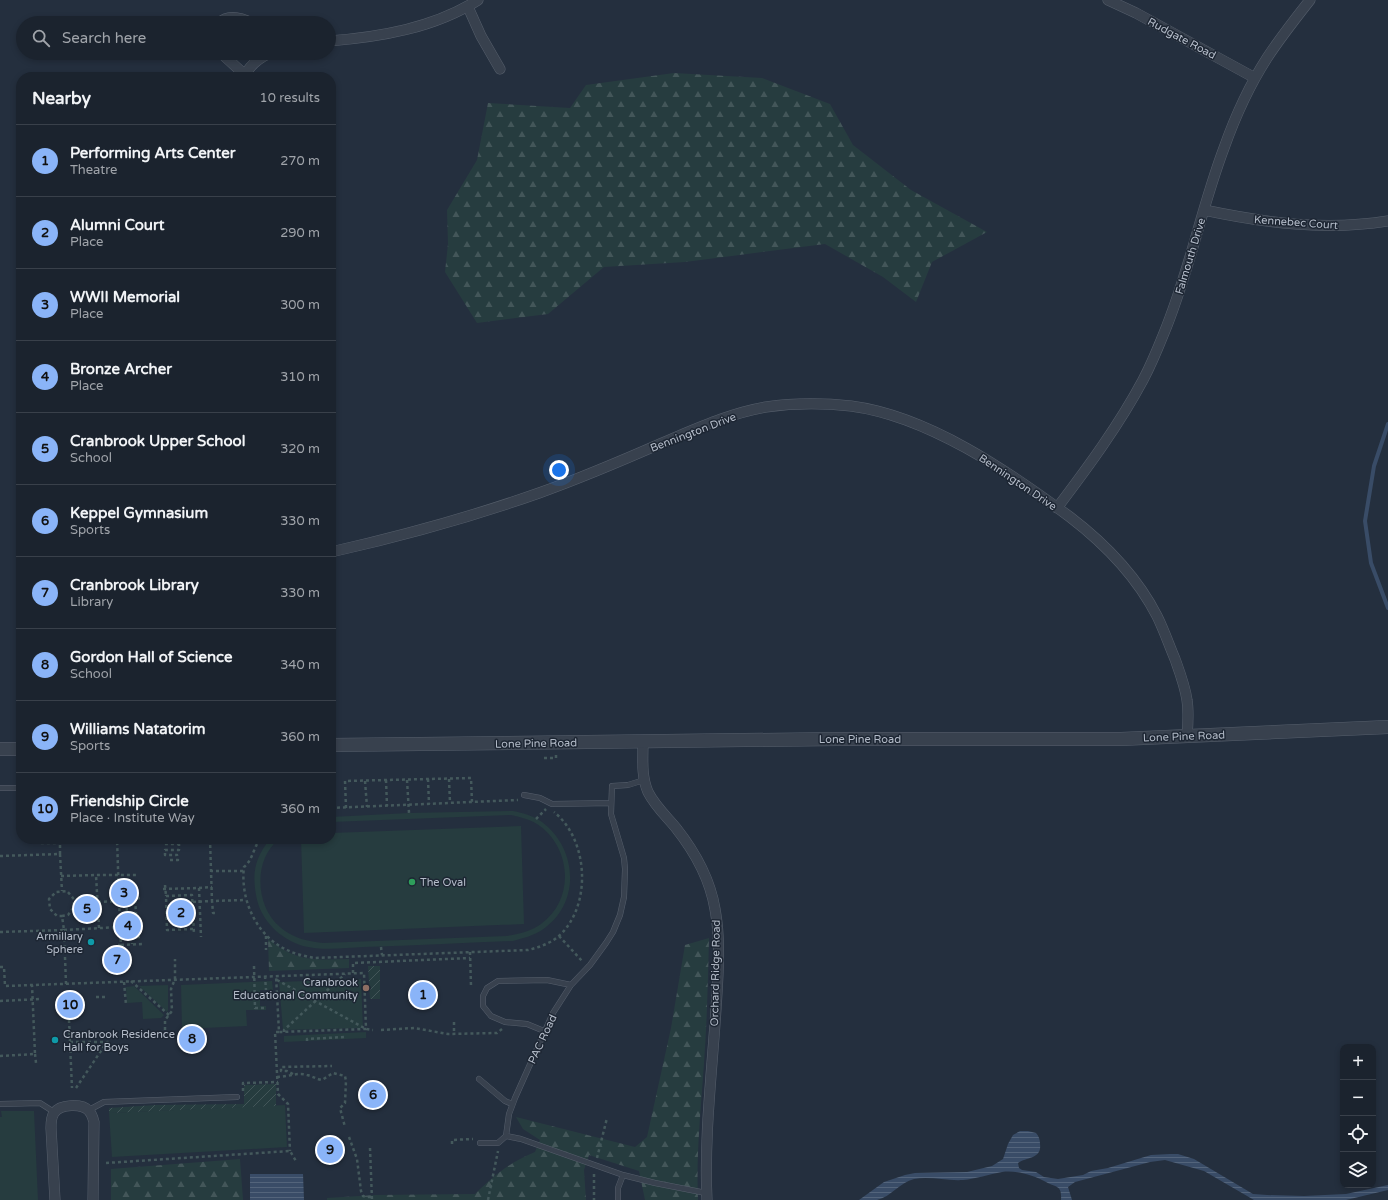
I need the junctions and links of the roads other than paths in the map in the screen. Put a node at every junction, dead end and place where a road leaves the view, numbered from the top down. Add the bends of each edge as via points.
1 (478, 0) edge
2 (1108, 0) edge
3 (1310, 0) edge
4 (468, 7) junction
5 (336, 40) edge
6 (227, 60) edge
7 (258, 60) edge
8 (500, 68) dead end
9 (240, 72) edge
10 (247, 72) edge
11 (1255, 78) junction
12 (1204, 210) junction
13 (1388, 221) edge
14 (1057, 508) junction
15 (336, 551) edge
16 (1388, 727) edge
17 (1187, 737) junction
18 (643, 741) junction
19 (336, 745) edge
20 (0, 749) edge
21 (16, 749) edge
22 (644, 780) junction
23 (0, 788) edge
24 (16, 788) edge
25 (525, 798) road end
26 (611, 803) junction
27 (571, 984) junction
28 (544, 1031) junction
29 (478, 1080) dead end
30 (237, 1097) dead end
31 (0, 1104) edge
32 (512, 1104) junction
33 (89, 1110) junction
34 (54, 1112) junction
35 (506, 1136) junction
36 (480, 1143) road end
37 (623, 1175) junction
38 (706, 1196) edge
39 (54, 1200) edge
40 (93, 1200) edge
41 (618, 1200) edge

1 - 4 street
2 - 11 street, Rudgate Road
3 - 11 street, Falmouth Drive
4 - 5 street via 391,34
4 - 8 street
6 - 9 street
7 - 10 street
11 - 12 street, Falmouth Drive via 1224,148
12 - 13 street, Kennebec Court via 1308,226 1341,226
12 - 14 street, Falmouth Drive via 1169,319 1144,379 1103,444
14 - 15 street, Bennington Drive via 976,454 918,425 853,406 787,405 766,407 717,421 576,479 496,507 427,528
14 - 17 street, Bennington Drive via 1079,524 1112,556 1135,583 1156,614 1184,686 1188,713
16 - 17 street, Lone Pine Road
17 - 18 street, Lone Pine Road
18 - 19 street, Lone Pine Road
18 - 22 street, Orchard Ridge Road
20 - 21 street
22 - 26 lane, PAC Road via 612,786
22 - 38 street, Orchard Ridge Road via 654,801 694,854 710,885 716,911 716,995
23 - 24 lane
25 - 26 lane via 540,798 552,804
26 - 27 lane, PAC Road via 611,814 626,869 624,897 613,932 590,965
27 - 28 lane, PAC Road
27 - 28 lane via 546,980 498,981 487,988 483,996 483,1006 491,1016 505,1022 527,1024
28 - 32 lane, PAC Road
29 - 32 lane via 504,1101
30 - 33 lane via 104,1102
31 - 34 lane via 40,1103
32 - 35 lane, PAC Road
33 - 34 street via 74,1106
33 - 40 street via 95,1126
34 - 39 street via 51,1128
35 - 36 lane via 498,1143
35 - 37 lane
37 - 38 lane
37 - 41 lane via 618,1188

